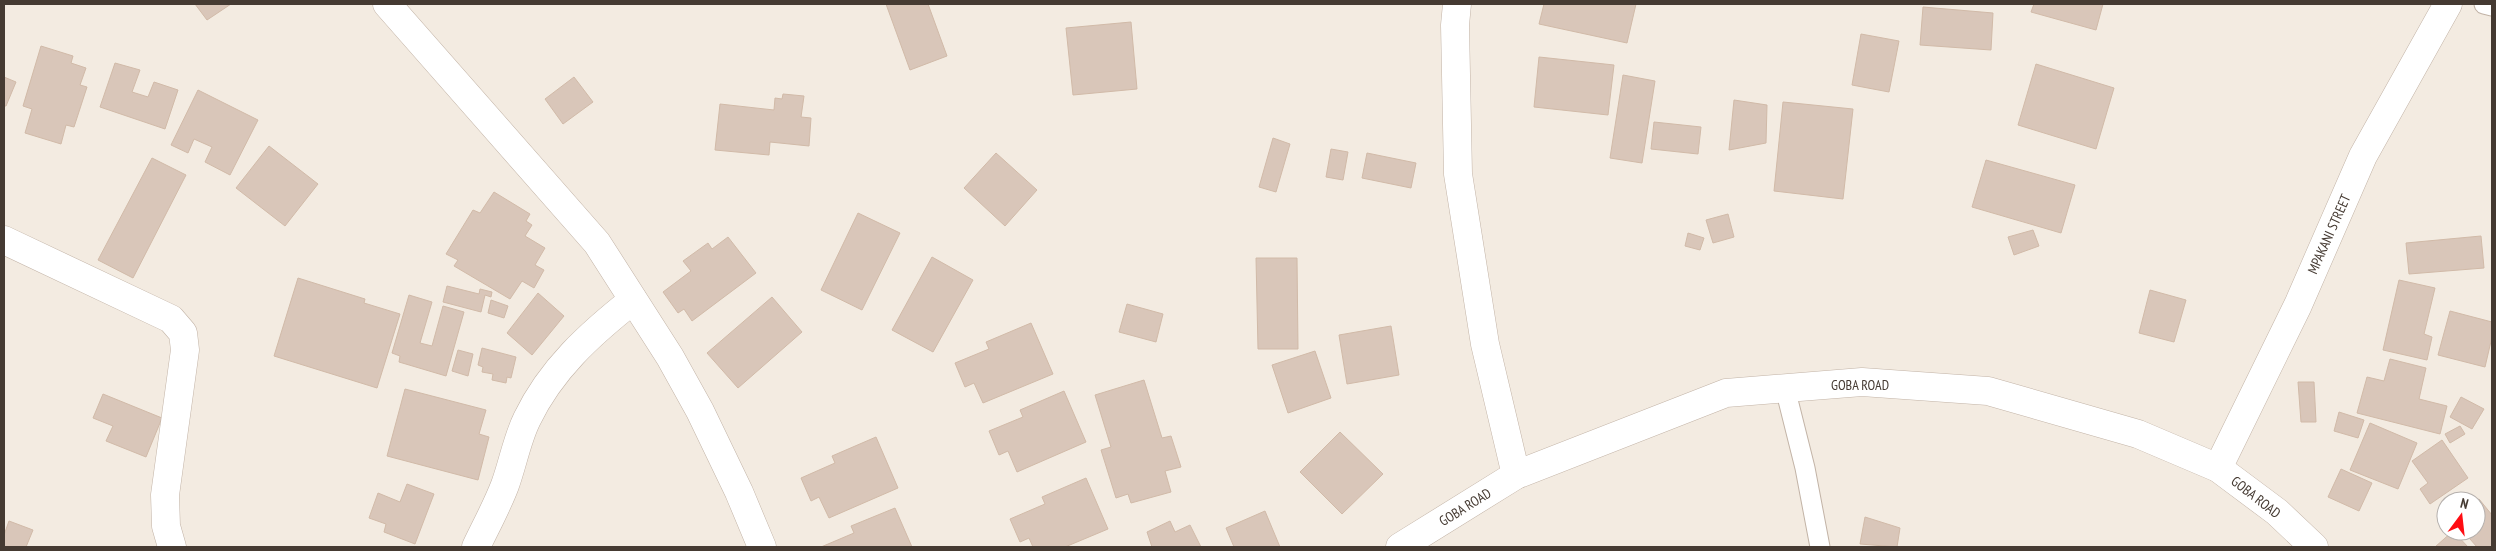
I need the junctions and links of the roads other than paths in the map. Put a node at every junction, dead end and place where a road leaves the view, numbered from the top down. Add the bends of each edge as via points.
1 (387, 4) edge
2 (1457, 4) edge
3 (2448, 4) edge
4 (2484, 4) edge
5 (2492, 6) edge
6 (4, 240) edge
7 (633, 300) junction
8 (1785, 388) junction
9 (2218, 468) junction
10 (1516, 475) junction
11 (172, 547) edge
12 (476, 547) edge
13 (762, 547) edge
14 (1400, 547) edge
15 (1820, 547) edge
16 (2314, 547) edge

1 - 7 street via 597,243
2 - 10 street via 1458,174 1485,344
3 - 9 street, MPAKANI STREET via 2363,156 2298,305
4 - 5 lane
6 - 11 street via 171,318 183,333 184,359 165,495 166,526
7 - 12 street via 586,338 546,386 526,420 505,485
7 - 13 street via 700,411
8 - 9 street, GOBA ROAD via 1862,382 1988,390 2138,434
8 - 10 street, GOBA ROAD via 1726,392
8 - 15 lane
9 - 16 street, GOBA ROAD via 2277,512
10 - 14 street, GOBA ROAD

